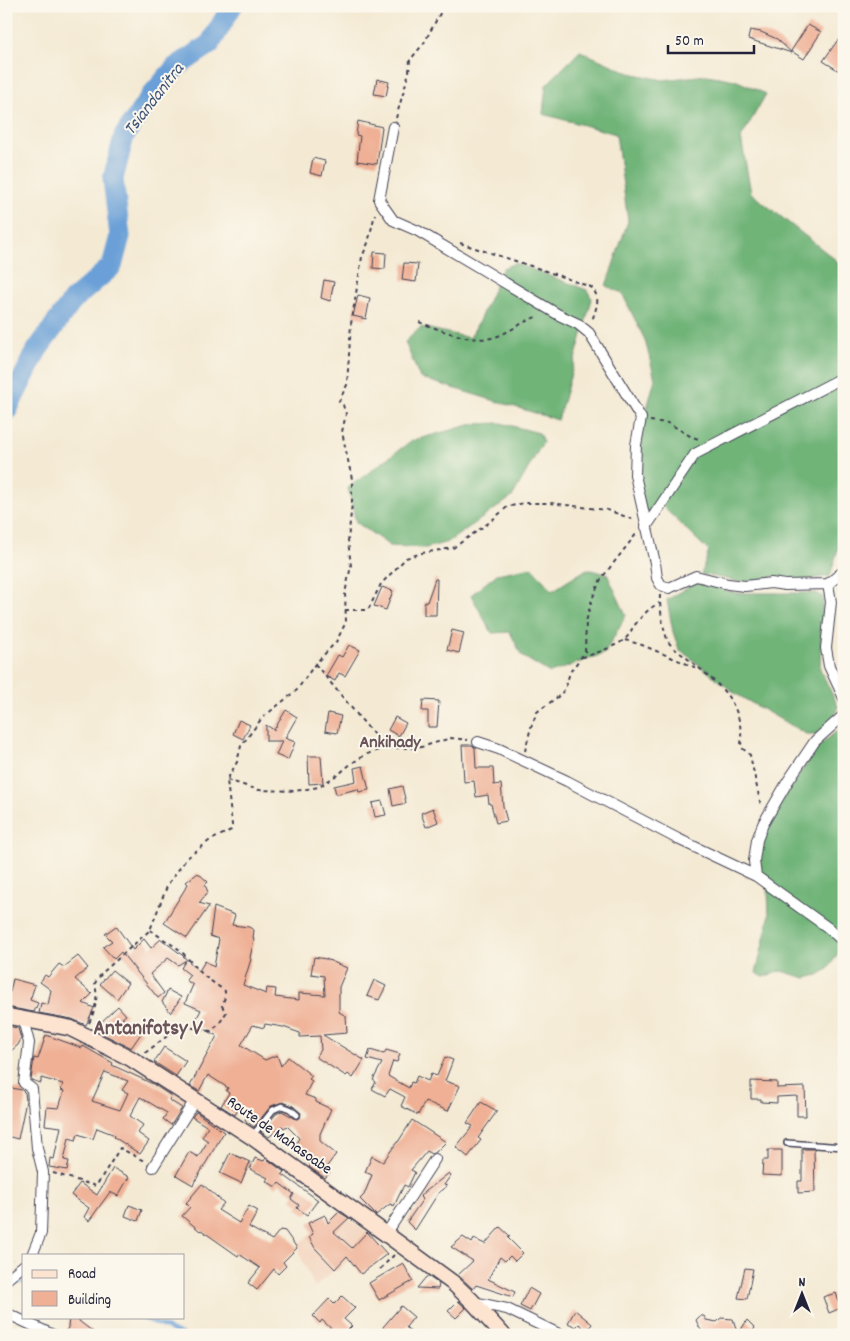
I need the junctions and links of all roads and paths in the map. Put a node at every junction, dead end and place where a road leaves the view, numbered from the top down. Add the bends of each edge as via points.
1 (444, 6) edge
2 (393, 127) joint
3 (378, 200) junction
4 (460, 242) dead end
5 (559, 315) junction
6 (419, 322) dead end
7 (588, 333) junction
8 (844, 376) edge
9 (642, 418) junction
10 (716, 442) junction
11 (646, 527) junction
12 (844, 572) edge
13 (828, 584) junction
14 (661, 586) junction
15 (659, 603) junction
16 (345, 610) junction
17 (625, 640) junction
18 (581, 657) junction
19 (315, 664) junction
20 (702, 671) junction
21 (844, 698) edge
22 (844, 715) edge
23 (478, 742) joint
24 (385, 748) junction
25 (523, 760) junction
26 (227, 780) junction
27 (763, 824) junction
28 (756, 876) junction
29 (150, 930) junction
30 (844, 942) edge
31 (6, 1016) edge
32 (23, 1019) junction
33 (84, 1034) junction
34 (139, 1064) junction
35 (195, 1100) junction
36 (297, 1115) dead end
37 (252, 1136) junction
38 (787, 1143) dead end
39 (844, 1146) edge
40 (435, 1159) dead end
41 (153, 1167) joint
42 (43, 1172) junction
43 (386, 1234) junction
44 (403, 1246) junction
45 (32, 1254) edge
46 (22, 1267) edge
47 (380, 1268) dead end
48 (6, 1280) edge
49 (472, 1301) junction
50 (6, 1313) edge
51 (53, 1335) edge
52 (503, 1335) edge
53 (561, 1335) edge

1 - 2 path via 424,43 410,60
2 - 3 street
3 - 5 street via 393,220 418,231
3 - 16 path via 362,257 348,341 346,385 339,401 346,414 342,432 352,479 348,540 351,566
4 - 7 path via 591,287 598,298
5 - 6 path via 541,315 525,320 495,338 454,334
5 - 7 street
7 - 9 street
8 - 10 street
9 - 10 path via 668,424 692,437
9 - 11 street via 636,445 635,475
10 - 11 street via 695,454
11 - 14 street
11 - 16 path via 607,510 550,503 507,507 453,548 406,558 381,584 368,610
11 - 18 path via 634,535 601,579 586,622 585,652
12 - 13 street
13 - 14 street via 745,586 696,576 669,588
13 - 21 street via 831,602 826,648 829,666
14 - 15 path
15 - 17 path via 652,606
15 - 20 path via 668,643
16 - 19 path via 346,622 336,642
17 - 18 path via 596,654
17 - 20 path
18 - 25 path via 570,672 565,689 537,712 530,727
19 - 24 path
19 - 26 path via 297,690 262,718 241,746
20 - 27 path via 722,687 736,708 742,732 741,746 750,755
22 - 27 street via 815,741
23 - 24 path via 451,738 418,748
23 - 25 street
24 - 26 path via 367,754 319,787 295,792 259,790
25 - 28 street
26 - 29 path via 231,830 209,841 187,858 168,884
27 - 28 street via 754,861
28 - 30 street via 827,926
29 - 33 path via 95,982 98,997
29 - 34 path via 180,950 204,976 224,991 222,1006 226,1012 211,1031 179,1027 150,1048
31 - 32 street, Route de Mahasoabe
32 - 33 street, Route de Mahasoabe
32 - 42 street via 29,1043 24,1083 32,1089
33 - 34 street, Route de Mahasoabe
34 - 35 street, Route de Mahasoabe
35 - 37 street, Route de Mahasoabe
35 - 41 street
36 - 37 lane via 282,1106 273,1110
37 - 43 street, Route de Mahasoabe
38 - 39 lane
40 - 43 street
41 - 42 path via 120,1148 96,1186
42 - 45 street via 41,1233
43 - 44 street, Route de Mahasoabe
44 - 47 path
44 - 49 street, Route de Mahasoabe
46 - 48 street
49 - 52 street, Route de Mahasoabe
49 - 53 street via 507,1309
50 - 51 street

